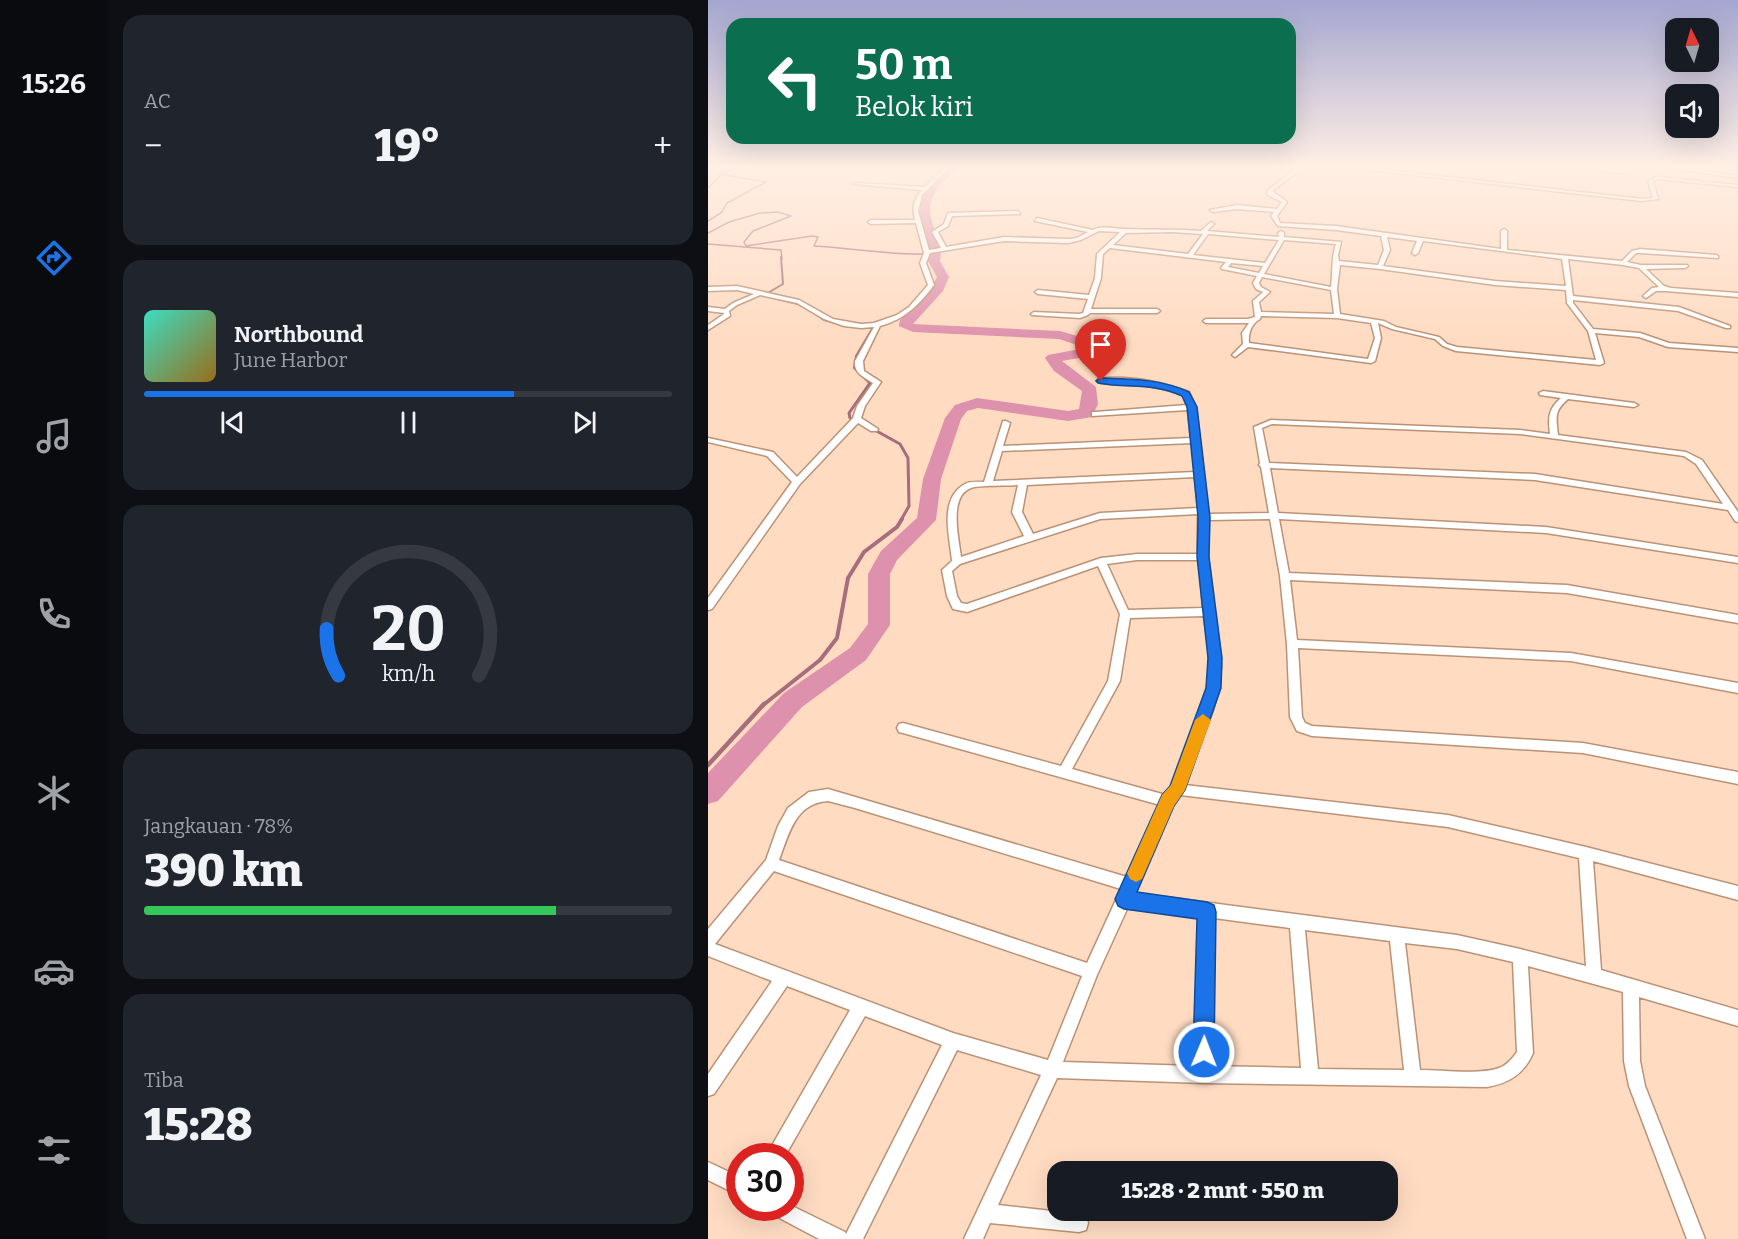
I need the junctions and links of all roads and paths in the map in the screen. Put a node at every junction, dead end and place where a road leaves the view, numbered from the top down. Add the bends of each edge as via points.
1 (1278, 224) edge
2 (919, 225) edge
3 (946, 225) edge
4 (1061, 225) edge
5 (1210, 225) edge
6 (1290, 225) edge
7 (1092, 231) junction
8 (1125, 231) junction
9 (1504, 231) dead end
10 (1204, 234) junction
11 (1384, 235) junction
12 (1282, 239) junction
13 (1420, 240) junction
14 (1108, 246) junction
15 (945, 250) junction
16 (1504, 251) junction
17 (927, 252) junction
18 (1415, 253) dead end
19 (1189, 257) junction
20 (1565, 257) junction
21 (1716, 257) dead end
22 (1230, 261) junction
23 (1337, 263) junction
24 (1623, 263) junction
25 (1267, 266) junction
26 (1684, 266) dead end
27 (1380, 267) junction
28 (1641, 267) junction
29 (1261, 277) junction
30 (1569, 288) junction
31 (708, 289) edge
32 (1334, 289) junction
33 (1665, 289) junction
34 (1038, 292) dead end
35 (758, 294) junction
36 (1738, 295) edge
37 (1646, 296) dead end
38 (1090, 297) junction
39 (1570, 298) junction
40 (708, 309) edge
41 (726, 311) junction
42 (1087, 311) junction
43 (1157, 311) dead end
44 (1034, 314) dead end
45 (1337, 316) junction
46 (1256, 317) junction
47 (1206, 321) dead end
48 (1374, 321) junction
49 (878, 327) junction
50 (1728, 327) dead end
51 (708, 328) edge
52 (1591, 331) junction
53 (1246, 345) junction
54 (1738, 350) edge
55 (1236, 355) dead end
56 (1101, 381) dead end
57 (1543, 393) dead end
58 (1567, 396) junction
59 (1634, 405) dead end
60 (1192, 407) junction
61 (1095, 414) dead end
62 (855, 421) junction
63 (1006, 423) dead end
64 (874, 429) dead end
65 (1554, 435) junction
66 (708, 440) edge
67 (1196, 440) junction
68 (999, 449) junction
69 (1263, 465) junction
70 (1198, 474) junction
71 (797, 482) junction
72 (1023, 482) junction
73 (988, 483) junction
74 (1730, 508) junction
75 (1204, 514) junction
76 (1272, 516) junction
77 (1738, 519) edge
78 (1030, 538) junction
79 (1203, 557) junction
80 (1738, 560) edge
81 (1101, 561) junction
82 (957, 562) junction
83 (1285, 576) junction
84 (708, 606) edge
85 (1210, 612) junction
86 (1125, 615) junction
87 (1738, 619) edge
88 (1292, 644) junction
89 (1738, 687) edge
90 (903, 728) dead end
91 (1064, 772) junction
92 (1738, 778) edge
93 (1173, 795) junction
94 (1586, 853) junction
95 (771, 864) junction
96 (1131, 885) junction
97 (1738, 893) edge
98 (1124, 899) junction
99 (1207, 912) junction
100 (1297, 921) junction
101 (1396, 933) junction
102 (708, 941) edge
103 (708, 948) edge
104 (1520, 956) junction
105 (1091, 972) junction
106 (1594, 976) junction
107 (784, 977) junction
108 (1631, 987) junction
109 (861, 1006) junction
110 (1738, 1018) edge
111 (953, 1041) junction
112 (1052, 1070) junction
113 (1203, 1075) junction
114 (1310, 1077) junction
115 (1413, 1077) junction
116 (708, 1088) edge
117 (782, 1143) edge
118 (708, 1171) edge
119 (726, 1180) edge
120 (986, 1213) junction
121 (803, 1221) edge
122 (1079, 1223) dead end
123 (838, 1239) edge
124 (853, 1239) edge
125 (973, 1239) edge
126 (1696, 1239) edge

1 - 12 street
2 - 17 street
3 - 15 street via 935,232
4 - 7 street
5 - 10 street
6 - 11 street
7 - 8 street
7 - 15 street via 1068,242 1004,240
8 - 10 street
8 - 14 street
9 - 16 street
10 - 12 street
10 - 19 street
11 - 13 street
11 - 27 street via 1387,250
12 - 23 street via 1338,242
12 - 25 street
13 - 16 street
13 - 18 street
14 - 19 street
14 - 38 street via 1098,258 1098,278
15 - 17 street
16 - 20 street
17 - 49 street via 923,263 931,285 892,322
19 - 22 street
20 - 24 street
20 - 30 street
21 - 24 street via 1640,251
22 - 25 street
22 - 29 street via 1225,268
23 - 27 street
23 - 32 street
24 - 28 street
25 - 29 street
26 - 28 street
27 - 30 street via 1495,283
28 - 33 street
29 - 32 street
29 - 46 street via 1256,286 1267,292 1256,301
30 - 39 street
31 - 35 street via 737,288
32 - 45 street
33 - 36 street
33 - 37 street via 1654,289
34 - 38 street
35 - 41 street
35 - 49 street via 809,305 830,320
38 - 42 street
39 - 50 street via 1679,309
39 - 52 street
40 - 41 street
41 - 51 street via 725,318
42 - 43 street
42 - 44 street via 1080,316
45 - 46 street
45 - 48 street
46 - 47 street
46 - 53 street via 1245,333
48 - 52 street via 1437,338 1449,347 1600,363
48 - 53 street via 1378,338 1371,361
49 - 62 street via 858,367 877,382
52 - 54 street via 1640,335 1668,345
53 - 55 street
56 - 60 street via 1146,382 1175,389 1186,394
57 - 58 street
58 - 59 street
58 - 65 street via 1552,413
60 - 61 street
60 - 67 street
62 - 64 street
62 - 71 street
63 - 68 street
65 - 69 street via 1271,422 1258,427
65 - 74 street via 1693,457
66 - 71 street via 770,454
67 - 68 street
67 - 70 street
68 - 73 street
69 - 74 street via 1535,477
69 - 76 street
70 - 72 street
70 - 75 street
71 - 84 street
72 - 73 street
72 - 78 street via 1017,512
73 - 82 street via 965,488 954,507 951,520
74 - 77 street
75 - 76 street
75 - 78 street via 1100,516
75 - 79 street
76 - 80 street via 1546,530
76 - 83 street
78 - 82 street
79 - 81 street
79 - 85 street
81 - 82 street via 967,608 957,606 947,575 947,570
81 - 86 street
83 - 87 street via 1567,589
83 - 88 street
85 - 86 street
85 - 93 street via 1215,658 1213,688
86 - 91 street via 1114,681
88 - 89 street via 1577,658
88 - 92 street via 1296,717 1301,727 1312,731 1583,748
90 - 91 street
91 - 93 street
93 - 94 street via 1448,821
93 - 96 street
94 - 97 street
94 - 106 street
95 - 96 street via 793,812 814,796 828,795
95 - 102 street
95 - 105 street
96 - 98 street
98 - 99 street
98 - 105 street
99 - 100 street
99 - 113 street
100 - 101 street
100 - 114 street
101 - 104 street
101 - 115 street
103 - 107 street
104 - 106 street
104 - 115 street via 1525,1053 1520,1064 1510,1072 1487,1079
105 - 112 street
106 - 108 street
107 - 109 street
107 - 116 street
108 - 110 street
108 - 126 street via 1636,1086
109 - 111 street
109 - 117 street
111 - 112 street
111 - 124 street
112 - 113 street
112 - 120 street
113 - 114 street
114 - 115 street
118 - 119 street
120 - 122 street
120 - 125 street
121 - 123 street

